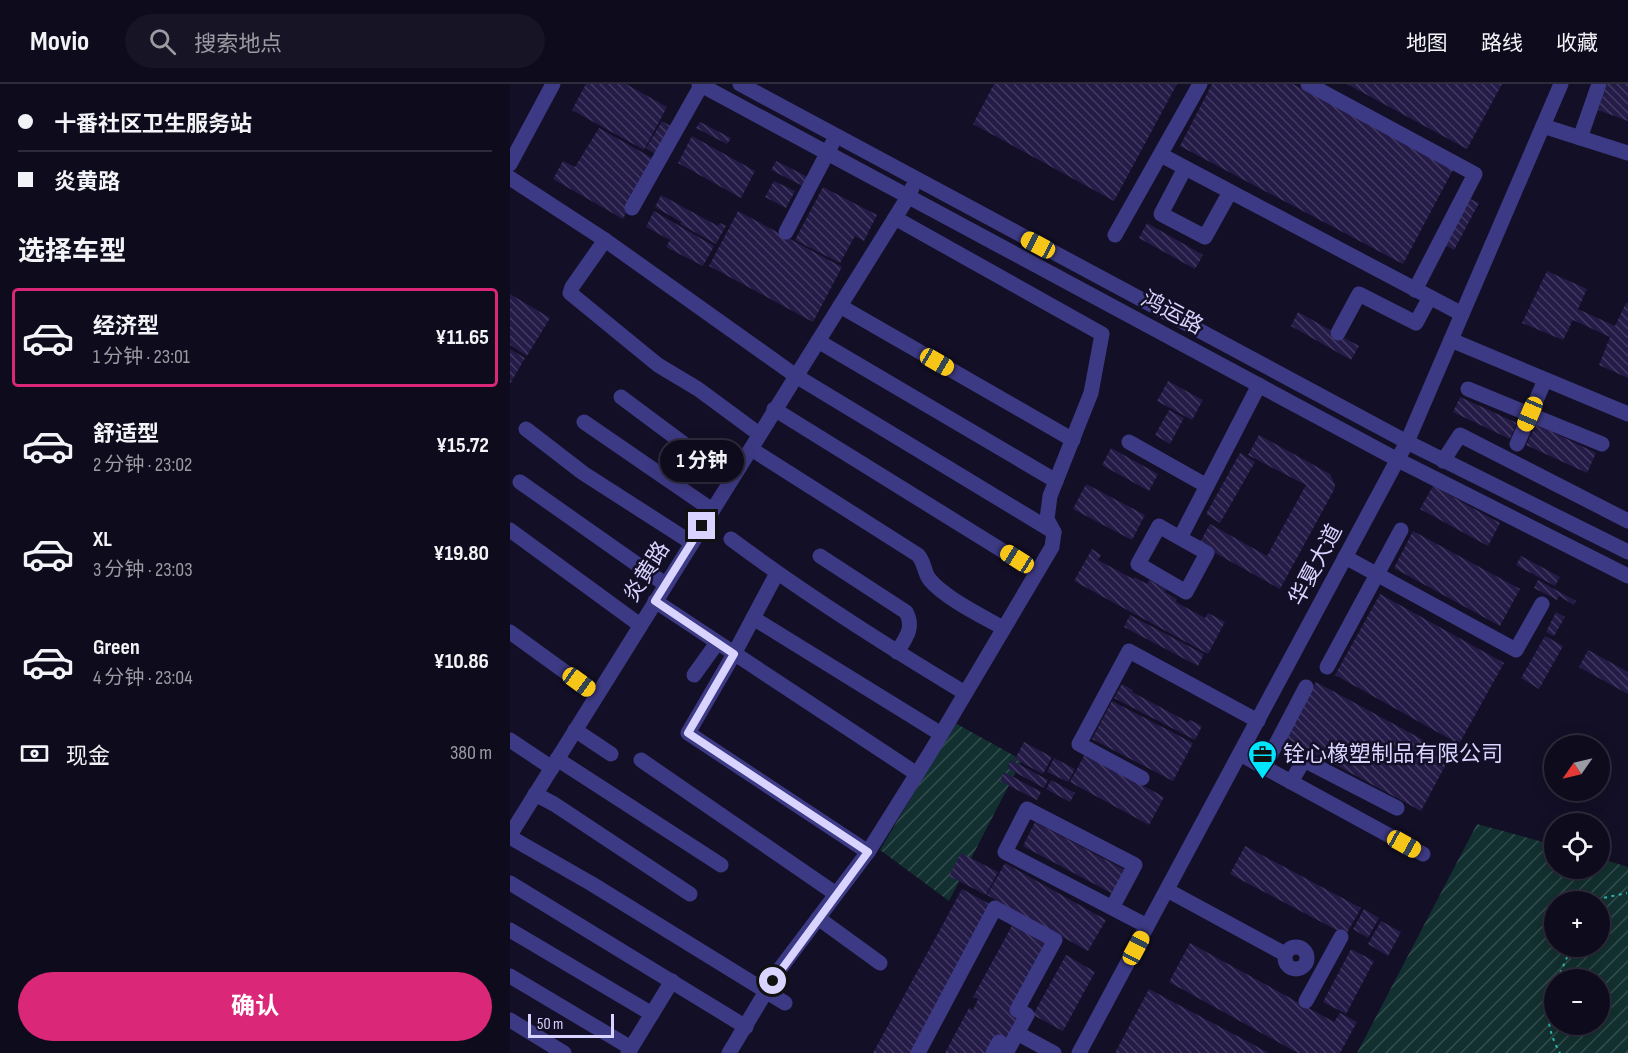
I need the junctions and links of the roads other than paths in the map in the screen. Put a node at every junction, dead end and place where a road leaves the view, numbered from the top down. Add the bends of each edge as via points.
1 (553, 84) edge
2 (701, 84) edge
3 (740, 84) edge
4 (1200, 84) edge
5 (1308, 84) edge
6 (1561, 84) edge
7 (1599, 84) edge
8 (1543, 126) junction
9 (836, 136) junction
10 (1580, 138) junction
11 (827, 153) junction
12 (1628, 153) edge
13 (1161, 155) junction
14 (510, 164) edge
15 (1185, 168) junction
16 (510, 178) edge
17 (915, 179) junction
18 (1230, 192) junction
19 (908, 197) junction
20 (632, 208) dead end
21 (895, 218) junction
22 (786, 232) dead end
23 (1115, 235) dead end
24 (605, 240) junction
25 (1415, 290) junction
26 (1430, 297) junction
27 (840, 306) junction
28 (1462, 314) junction
29 (1338, 333) dead end
30 (1451, 340) junction
31 (818, 341) junction
32 (796, 376) junction
33 (1545, 380) junction
34 (1259, 386) junction
35 (1468, 389) dead end
36 (621, 397) dead end
37 (774, 409) junction
38 (1530, 414) junction
39 (1628, 414) edge
40 (584, 422) dead end
41 (526, 429) dead end
42 (759, 434) junction
43 (1073, 440) junction
44 (1129, 442) dead end
45 (1407, 442) junction
46 (1517, 444) dead end
47 (1602, 444) dead end
48 (756, 452) dead end
49 (1398, 460) junction
50 (1443, 460) junction
51 (731, 479) junction
52 (1056, 481) junction
53 (520, 482) dead end
54 (1207, 486) junction
55 (712, 510) junction
56 (1628, 521) edge
57 (510, 530) edge
58 (1401, 531) dead end
59 (1054, 532) junction
60 (1180, 538) junction
61 (731, 539) dead end
62 (692, 543) junction
63 (1628, 552) edge
64 (820, 556) dead end
65 (1345, 557) junction
66 (1037, 572) junction
67 (777, 573) junction
68 (1377, 574) junction
69 (1628, 576) edge
70 (665, 584) junction
71 (655, 601) junction
72 (1542, 604) dead end
73 (753, 618) junction
74 (640, 625) junction
75 (1003, 628) junction
76 (510, 632) edge
77 (717, 643) junction
78 (897, 652) junction
79 (734, 654) junction
80 (1327, 667) dead end
81 (694, 675) dead end
82 (1306, 687) dead end
83 (965, 693) junction
84 (597, 695) junction
85 (1258, 721) junction
86 (575, 730) junction
87 (941, 734) junction
88 (510, 740) edge
89 (611, 754) dead end
90 (1240, 754) junction
91 (641, 760) dead end
92 (555, 763) junction
93 (1264, 767) junction
94 (917, 774) junction
95 (1143, 778) dead end
96 (1291, 782) junction
97 (536, 794) junction
98 (1397, 808) dead end
99 (510, 836) edge
100 (868, 852) junction
101 (1423, 854) dead end
102 (721, 866) dead end
103 (510, 884) edge
104 (1167, 890) junction
105 (690, 894) dead end
106 (836, 894) junction
107 (1112, 908) junction
108 (818, 918) junction
109 (1147, 927) junction
110 (510, 930) edge
111 (1341, 937) dead end
112 (880, 963) dead end
113 (1322, 971) junction
114 (510, 976) edge
115 (672, 981) junction
116 (766, 992) junction
117 (1306, 1001) dead end
118 (785, 1003) dead end
119 (652, 1014) junction
120 (510, 1020) edge
121 (746, 1027) junction
122 (1017, 1033) junction
123 (630, 1050) edge
124 (564, 1053) edge
125 (729, 1053) edge
126 (918, 1053) edge
127 (993, 1053) edge
128 (1054, 1053) edge
129 (1079, 1053) edge

1 - 14 street
2 - 11 street, 鸿运路
2 - 20 street
3 - 9 street, 鸿运路
4 - 13 street
5 - 25 street via 1475,174
6 - 8 street, 华夏大道
7 - 10 street
8 - 10 street
8 - 28 street, 华夏大道
9 - 11 street
9 - 17 street, 鸿运路
10 - 12 street
11 - 19 street, 鸿运路
11 - 22 street
13 - 15 street
13 - 23 street
15 - 18 street
15 - 18 street via 1161,214 1205,237
16 - 24 street
17 - 19 street, 炎黄路
17 - 45 street, 鸿运路
18 - 25 street
19 - 21 street, 炎黄路
19 - 34 street, 鸿运路
21 - 27 street, 炎黄路
21 - 43 street via 1102,334 1091,393
24 - 32 street
24 - 42 street via 570,293 658,364
25 - 26 street
26 - 28 street
26 - 29 street via 1416,323 1359,294
27 - 31 street, 炎黄路
27 - 43 street
28 - 30 street, 华夏大道
30 - 33 street
30 - 45 street, 华夏大道
31 - 32 street, 炎黄路
31 - 52 street
32 - 37 street, 炎黄路
32 - 59 street
33 - 38 street
33 - 39 street
34 - 49 street, 鸿运路
34 - 54 street
35 - 38 street
36 - 51 street
37 - 42 street, 炎黄路
37 - 66 street
38 - 46 street
38 - 47 street
40 - 55 street
41 - 62 street via 583,473
42 - 51 street, 炎黄路
43 - 52 street
44 - 54 street
45 - 49 street, 华夏大道
45 - 50 street, 鸿运路
48 - 75 street via 918,555 926,574 940,590
49 - 65 street, 华夏大道
49 - 69 street, 鸿运路
50 - 56 street via 1460,435
50 - 63 street, 鸿运路
51 - 55 street, 炎黄路
52 - 59 street via 1047,519
53 - 70 street
54 - 60 street
55 - 62 street, 炎黄路
57 - 74 street
58 - 68 street
59 - 66 street via 1052,547
60 - 60 street via 1159,526 1138,564 1186,592 1207,553
61 - 67 street
62 - 70 street, 炎黄路
64 - 78 street via 906,612 910,627
65 - 68 street
65 - 85 street, 华夏大道
66 - 75 street
67 - 73 street
67 - 78 street
68 - 72 street via 1516,650
68 - 80 street
70 - 71 street, 炎黄路
71 - 74 street, 炎黄路
71 - 77 street
73 - 79 street
73 - 87 street
74 - 84 street, 炎黄路
75 - 83 street
76 - 84 street
77 - 79 street
77 - 81 street
78 - 83 street
79 - 94 street
79 - 100 street via 688,733
82 - 93 street
83 - 87 street
84 - 86 street, 炎黄路
85 - 90 street, 华夏大道
85 - 95 street via 1129,651 1079,744
86 - 89 street
86 - 92 street, 炎黄路
87 - 94 street
88 - 92 street
90 - 93 street
90 - 104 street, 华夏大道
91 - 106 street
92 - 97 street, 炎黄路
92 - 102 street
93 - 96 street
94 - 100 street
96 - 98 street via 1304,760
96 - 101 street
97 - 99 street, 炎黄路
97 - 105 street
99 - 116 street
100 - 106 street
103 - 115 street
104 - 109 street, 华夏大道
104 - 113 street via 1285,954 1300,947 1308,956 1307,964
106 - 108 street
107 - 107 street via 1005,852 1027,809 1135,865
107 - 109 street
108 - 112 street
108 - 116 street
109 - 129 street, 华夏大道
110 - 119 street
111 - 113 street
113 - 117 street
114 - 123 street
115 - 119 street
115 - 121 street
116 - 118 street
116 - 121 street
119 - 123 street
120 - 124 street
121 - 125 street
122 - 126 street via 1027,1015 1017,1010 1054,940 995,908
122 - 127 street via 1009,1048 999,1042
122 - 128 street

